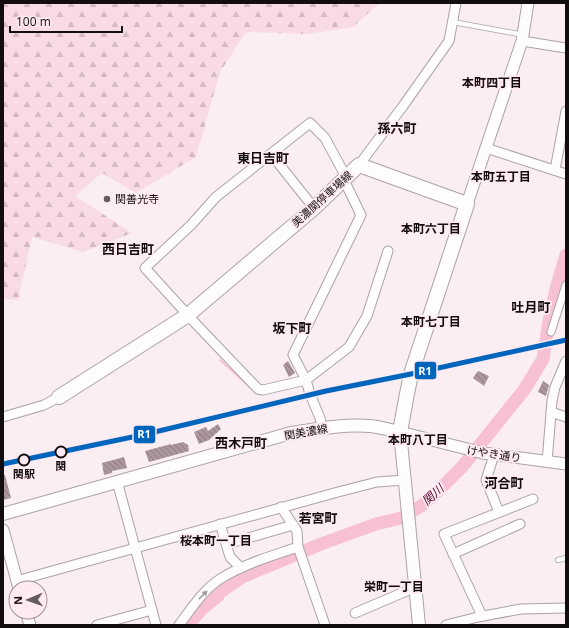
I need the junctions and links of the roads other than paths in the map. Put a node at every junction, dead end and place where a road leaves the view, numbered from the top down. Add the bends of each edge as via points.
1 (456, 3) edge
2 (528, 3) edge
3 (453, 22) junction
4 (523, 38) junction
5 (566, 48) edge
6 (566, 111) edge
7 (486, 148) junction
8 (271, 154) junction
9 (359, 165) junction
10 (555, 170) junction
11 (566, 174) edge
12 (345, 178) junction
13 (467, 204) junction
14 (314, 208) junction
15 (388, 251) dead end
16 (566, 285) edge
17 (188, 315) junction
18 (552, 332) dead end
19 (566, 361) edge
20 (306, 380) junction
21 (59, 396) joint
22 (551, 412) junction
23 (3, 417) edge
24 (566, 417) edge
25 (322, 428) junction
26 (400, 432) junction
27 (494, 455) junction
28 (547, 462) junction
29 (566, 464) edge
30 (405, 480) junction
31 (117, 481) junction
32 (533, 499) dead end
33 (281, 507) junction
34 (499, 512) junction
35 (3, 514) edge
36 (220, 524) junction
37 (520, 524) dead end
38 (293, 525) junction
39 (3, 530) edge
40 (227, 544) junction
41 (135, 547) junction
42 (298, 547) junction
43 (453, 554) junction
44 (566, 558) edge
45 (558, 560) dead end
46 (241, 568) junction
47 (17, 580) edge
48 (31, 580) edge
49 (416, 587) junction
50 (566, 608) edge
51 (152, 610) junction
52 (355, 613) dead end
53 (482, 616) junction
54 (97, 625) edge
55 (156, 625) edge
56 (179, 625) edge
57 (325, 625) edge
58 (420, 625) edge
59 (446, 625) edge

1 - 3 street
2 - 4 street
3 - 4 lane
3 - 9 street via 449,41 442,53
4 - 5 street
4 - 7 street
6 - 10 street
7 - 10 street
7 - 13 street
8 - 12 street via 310,123 325,138
8 - 14 street
8 - 17 street via 216,197 192,225 145,268
9 - 12 main road, 美濃関停車場線
9 - 13 main road, 美濃関停車場線
10 - 11 street
12 - 14 main road, 美濃関停車場線
12 - 20 street via 361,215 293,355
13 - 26 main road via 412,374
14 - 17 main road, 美濃関停車場線
15 - 20 street via 367,316 349,347
16 - 18 street
17 - 20 street via 258,389
17 - 21 main road, 美濃関停車場線
19 - 22 street via 555,387
20 - 25 street
21 - 23 street via 44,405
22 - 24 street
22 - 28 street
25 - 26 main road, 関美濃線 via 371,426
25 - 31 main road, 関美濃線 via 290,433
26 - 27 street, けやき通り
26 - 30 main road
27 - 28 street, けやき通り
27 - 34 street via 486,480
28 - 29 street, けやき通り
30 - 33 street via 377,482
30 - 49 main road
31 - 35 main road, 関美濃線
31 - 41 street
32 - 34 street
33 - 36 street
33 - 38 street
34 - 43 street via 444,534
36 - 40 street
36 - 41 street
37 - 43 street
38 - 40 street
38 - 42 street via 297,531
39 - 47 street
40 - 46 street via 230,557
41 - 48 street
41 - 51 street
42 - 46 street
42 - 57 street
43 - 53 street
44 - 45 lane
56 -> 46 street via 201,596 220,579
49 - 52 street
49 - 58 main road
50 - 53 street via 521,609
51 - 54 street
51 - 55 street
53 - 59 street

